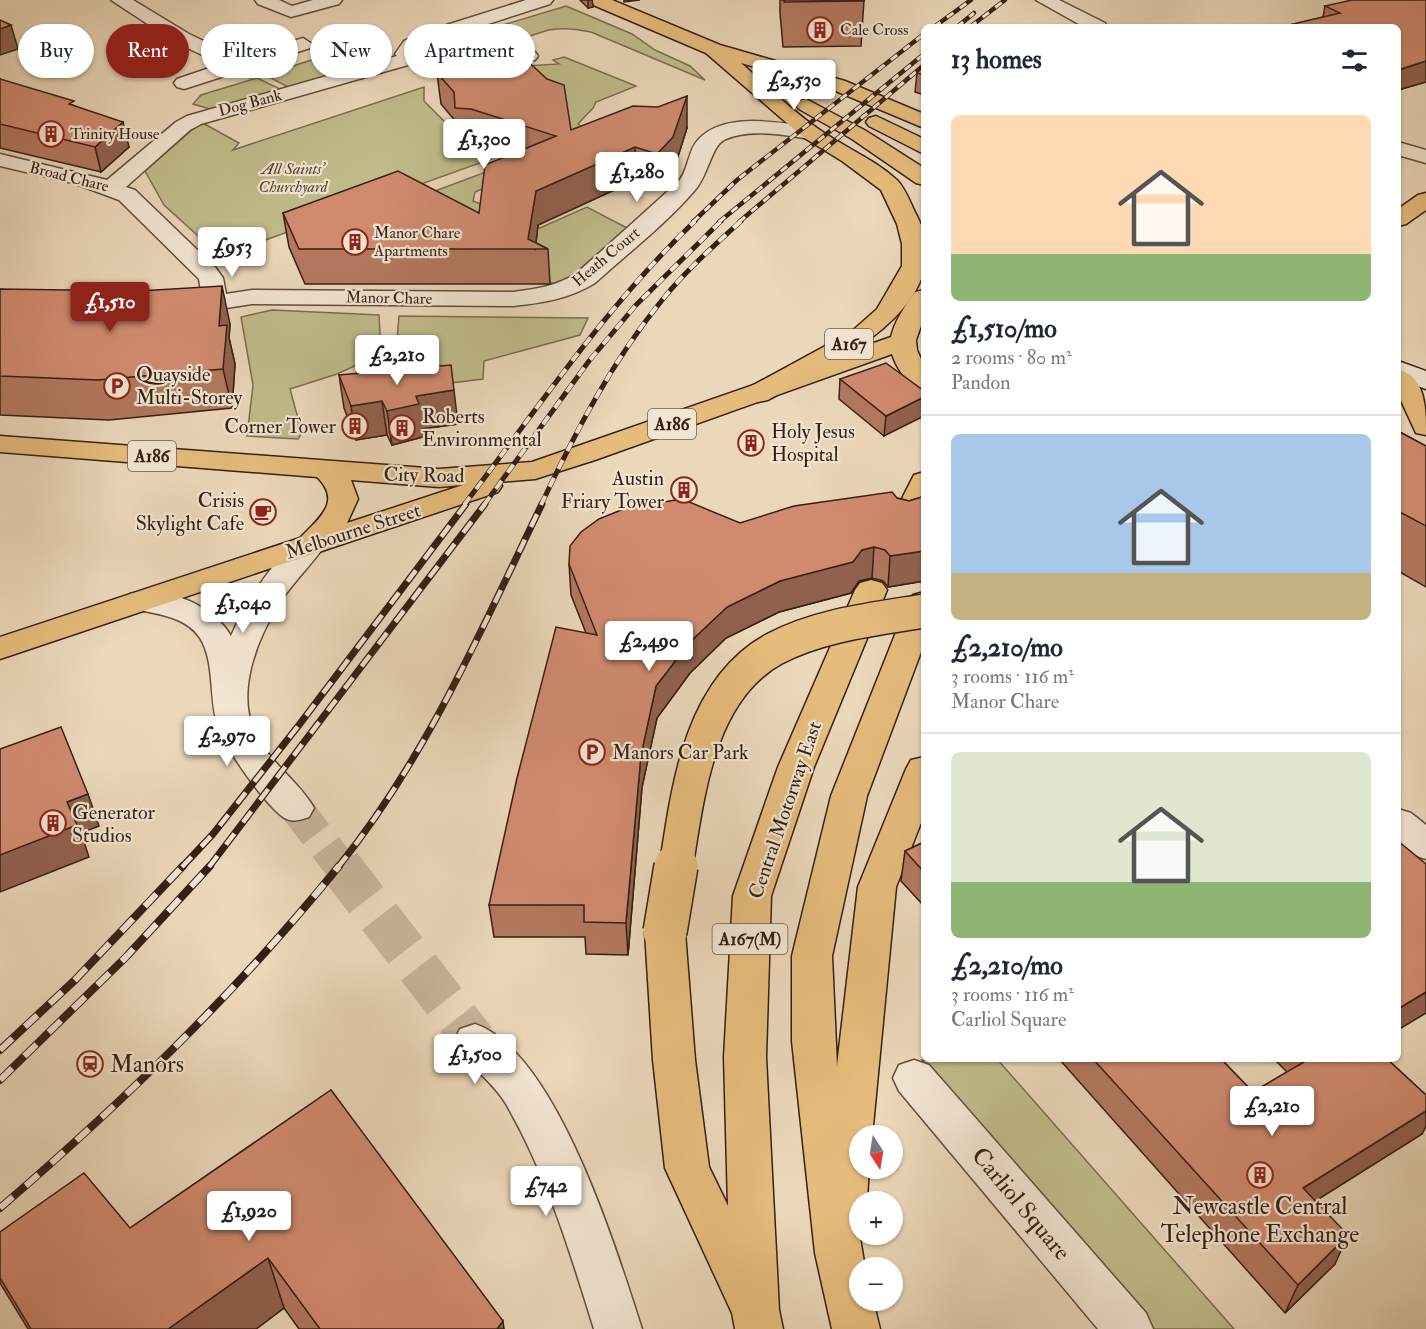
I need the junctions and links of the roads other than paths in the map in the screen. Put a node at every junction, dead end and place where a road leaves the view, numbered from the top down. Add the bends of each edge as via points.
1 (120, 0) edge
2 (264, 0) edge
3 (333, 0) edge
4 (544, 0) edge
5 (597, 0) edge
6 (1045, 0) edge
7 (468, 24) edge
8 (1092, 24) edge
9 (303, 44) dead end
10 (201, 46) edge
11 (298, 46) edge
12 (713, 50) junction
13 (404, 59) edge
14 (759, 69) junction
15 (206, 78) edge
16 (184, 84) dead end
17 (921, 121) edge
18 (810, 133) junction
19 (921, 146) edge
20 (1401, 149) edge
21 (1426, 157) edge
22 (0, 160) edge
23 (921, 176) edge
24 (112, 187) junction
25 (1426, 200) edge
26 (1401, 217) edge
27 (232, 262) dead end
28 (211, 284) junction
29 (561, 292) joint
30 (921, 302) edge
31 (154, 313) edge
32 (901, 342) junction
33 (832, 367) junction
34 (1401, 370) edge
35 (921, 379) edge
36 (921, 380) edge
37 (1401, 381) edge
38 (1426, 381) edge
39 (758, 394) junction
40 (1426, 427) edge
41 (0, 444) edge
42 (326, 470) junction
43 (535, 470) junction
44 (921, 488) edge
45 (906, 520) edge
46 (310, 544) junction
47 (871, 590) dead end
48 (141, 601) junction
49 (921, 610) edge
50 (921, 611) edge
51 (0, 648) edge
52 (229, 694) junction
53 (921, 777) edge
54 (296, 808) tunnel mouth
55 (1401, 824) edge
56 (1426, 844) edge
57 (475, 1041) tunnel mouth
58 (914, 1078) dead end
59 (838, 1253) junction
60 (757, 1320) edge
61 (618, 1329) edge
62 (856, 1329) edge
63 (1129, 1329) edge

1 - 10 street
2 - 3 street via 291,12
4 - 7 street
5 - 12 main road, A167
6 - 8 street
9 - 11 street
12 - 14 main road
12 - 17 main road, A167 via 838,85
12 - 18 main road, A167
13 - 24 street, Dog Bank via 187,123
14 - 19 main road via 810,87
14 - 23 main road via 782,91
15 - 16 street
18 - 29 street, Heath Court via 748,129 714,138 705,145 696,174 686,187 586,278
18 - 39 main road, A167 via 890,186 909,224 914,266 886,314 860,337
20 - 21 street
22 - 24 street, Broad Chare
24 - 28 street, Broad Chare via 136,200
25 - 26 main road
27 - 28 street
28 - 29 street, Manor Chare via 252,297 513,299
28 - 31 street
30 - 32 main road
32 - 33 main road, City Road / A186
32 - 35 main road via 905,360
33 - 36 main road, City Road / A186 via 881,368
33 - 39 main road, City Road / A186
34 - 38 street
37 - 40 main road via 1414,396
39 - 43 main road, City Road / A186
41 - 42 main road, City Road / A186
42 - 43 main road, City Road / A186 via 439,478
42 - 46 main road, A186 via 342,489 342,508
43 - 46 main road, Melbourne Street / A186
44 - 45 main road
46 - 48 main road, Melbourne Street / A186
46 - 52 street via 258,610 240,652
47 - 60 main road, Central Motorway East / A167(M) via 796,767 752,896 745,1057
48 - 51 main road, Melbourne Street / A186
48 - 52 street via 177,607 203,622 220,646
49 - 59 main road, A167(M) via 849,796 812,956 813,1041
50 - 60 main road, A167(M), bridge via 837,625 781,645 746,669 721,700 698,759 665,932 674,1060 687,1168
52 - 54 street via 238,735
53 - 59 main road, A167(M) via 877,887
55 - 56 street
57 - 61 street via 518,1086 557,1160 591,1242
58 - 63 street, Carliol Square
59 - 62 main road, A167(M)

